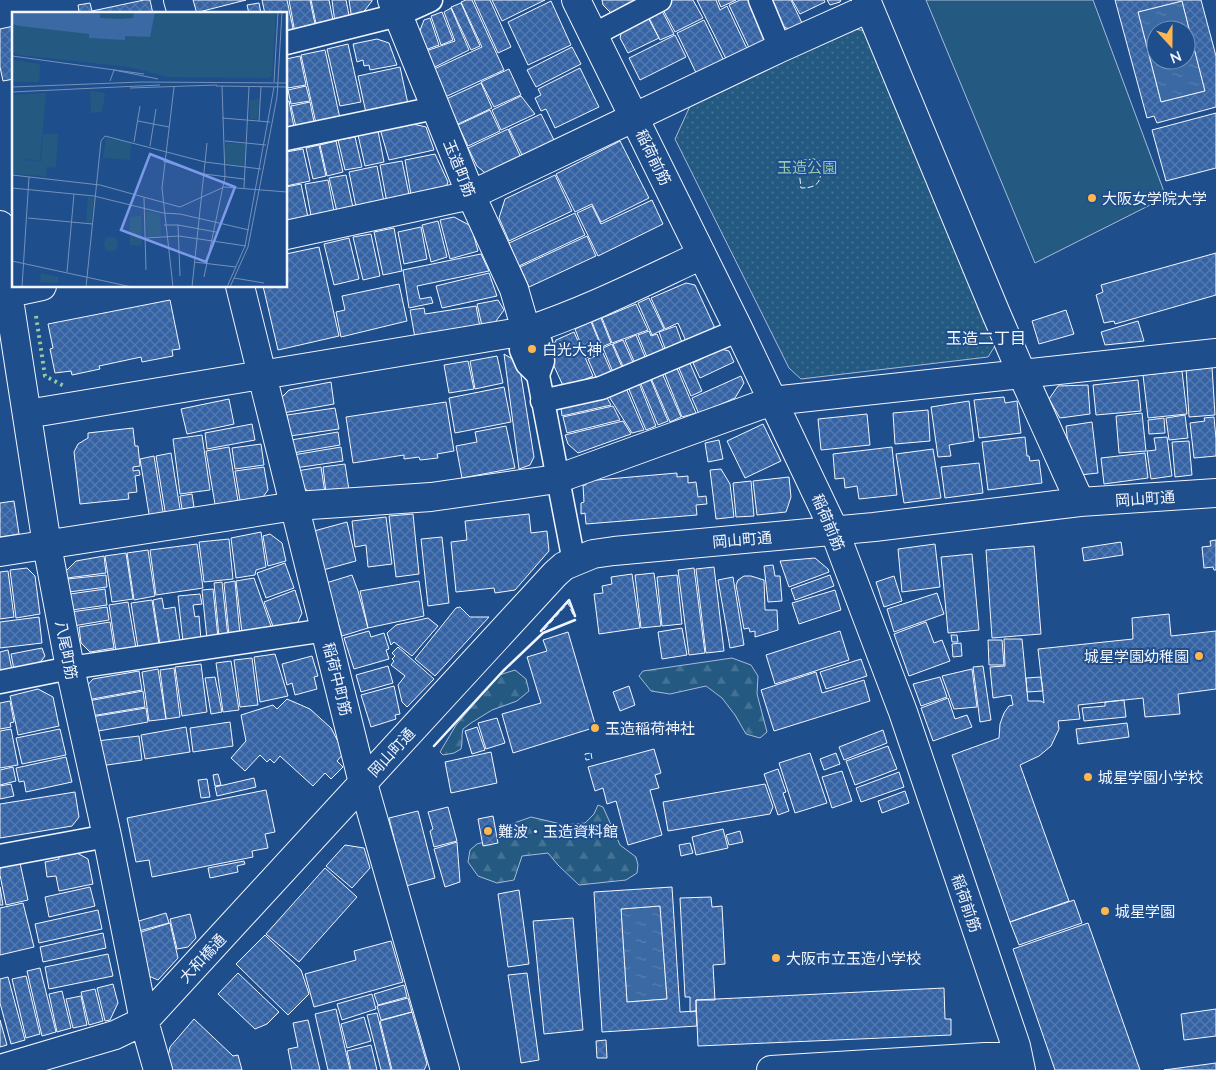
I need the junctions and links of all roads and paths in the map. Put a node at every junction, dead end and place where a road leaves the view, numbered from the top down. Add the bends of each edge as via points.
1 (431, 0) edge
2 (576, 0) edge
3 (660, 0) edge
4 (760, 0) edge
5 (867, 4) edge
6 (395, 8) edge
7 (593, 35) junction
8 (288, 42) edge
9 (780, 48) junction
10 (436, 108) junction
11 (634, 118) junction
12 (288, 139) edge
13 (471, 195) junction
14 (0, 225) edge
15 (288, 235) edge
16 (702, 255) junction
17 (32, 288) edge
18 (240, 288) edge
19 (4, 294) edge
20 (739, 330) junction
21 (527, 334) junction
22 (1216, 353) edge
23 (1022, 374) junction
24 (262, 375) junction
25 (542, 401) junction
26 (772, 401) junction
27 (27, 414) junction
28 (557, 479) junction
29 (1216, 493) edge
30 (1080, 502) junction
31 (295, 506) junction
32 (834, 530) junction
33 (47, 545) junction
34 (0, 552) edge
35 (574, 562) junction
36 (326, 630) junction
37 (70, 668) junction
38 (0, 682) edge
39 (363, 783) junction
40 (107, 836) junction
41 (0, 856) edge
42 (144, 1021) junction
43 (1020, 1062) edge
44 (0, 1069) edge
45 (158, 1070) edge
46 (445, 1070) edge
47 (771, 1070) edge
48 (776, 1070) edge

1 - 6 street
2 - 7 street, 稲荷前筋
3 - 7 street
4 - 9 street
5 - 9 street
5 - 23 street
6 - 8 street
6 - 10 street, 玉造町筋
7 - 11 street, 稲荷前筋
9 - 11 street
10 - 12 street
10 - 13 street, 玉造町筋
11 - 13 street
11 - 16 street, 稲荷前筋
13 - 15 street
13 - 21 street, 玉造町筋 via 514,289
14 - 19 street, 八尾町筋
16 - 20 street, 稲荷前筋
16 - 21 street
17 - 19 street
18 - 24 street, 稲荷中町筋
19 - 27 street, 八尾町筋
20 - 25 street via 600,388
20 - 26 street, 稲荷前筋
21 - 24 street
21 - 25 street via 541,343 543,361 538,375
22 - 23 street
23 - 26 street
23 - 30 street
24 - 27 street
24 - 31 street, 稲荷中町筋
25 - 28 street
26 - 28 street
26 - 32 street, 稲荷前筋
27 - 33 street, 八尾町筋
28 - 31 street via 431,497
28 - 35 street
29 - 30 street, 岡山町通
30 - 32 street, 岡山町通
31 - 33 street
31 - 36 street, 稲荷中町筋
32 - 35 street, 岡山町通 via 614,551 593,554
32 - 43 street, 稲荷前筋 via 903,712
33 - 34 street
33 - 37 street, 八尾町筋
35 - 39 street, 岡山町通 via 555,574
36 - 37 street
36 - 39 street, 稲荷中町筋
37 - 38 street
37 - 40 street, 八尾町筋
39 - 42 street, 大和橋通
39 - 46 street, 稲荷中町筋
40 - 41 street
40 - 42 street, 八尾町筋
42 - 44 street, 大和橋通 via 115,1035
42 - 45 street, 八尾町筋
43 - 48 street
47 - 48 street

